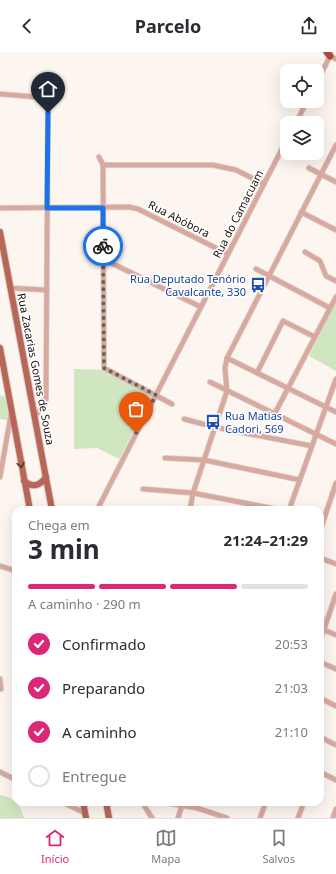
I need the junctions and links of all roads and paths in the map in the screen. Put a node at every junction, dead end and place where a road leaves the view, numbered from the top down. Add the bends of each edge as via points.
1 (331, 56) edge
2 (324, 69) edge
3 (0, 94) edge
4 (336, 145) edge
5 (280, 153) edge
6 (99, 157) dead end
7 (103, 165) junction
8 (309, 168) dead end
9 (321, 174) junction
10 (336, 182) edge
11 (264, 184) junction
12 (0, 208) edge
13 (47, 208) junction
14 (103, 208) junction
15 (301, 212) junction
16 (336, 230) edge
17 (0, 232) edge
18 (305, 252) dead end
19 (228, 254) junction
20 (104, 259) junction
21 (256, 269) dead end
22 (268, 275) junction
23 (336, 281) edge
24 (11, 288) junction
25 (47, 290) junction
26 (336, 297) edge
27 (201, 307) junction
28 (330, 308) junction
29 (315, 337) junction
30 (0, 348) edge
31 (227, 358) junction
32 (257, 373) junction
33 (336, 379) edge
34 (210, 382) dead end
35 (288, 388) junction
36 (227, 391) junction
37 (156, 395) junction
38 (172, 404) dead end
39 (325, 407) junction
40 (11, 409) junction
41 (336, 412) edge
42 (275, 413) junction
43 (35, 416) junction
44 (184, 419) dead end
45 (214, 427) junction
46 (16, 434) junction
47 (316, 434) junction
48 (7, 437) junction
49 (336, 444) edge
50 (312, 446) junction
51 (165, 458) dead end
52 (204, 460) junction
53 (0, 477) edge
54 (46, 477) junction
55 (300, 480) junction
56 (24, 481) junction
57 (336, 483) edge
58 (144, 489) dead end
59 (193, 493) junction
60 (29, 506) edge
61 (51, 506) edge
62 (99, 506) edge
63 (191, 506) edge
64 (260, 506) edge
65 (290, 506) edge
66 (324, 519) edge
67 (324, 560) edge
68 (336, 564) edge
69 (0, 566) edge
70 (12, 570) edge
71 (335, 597) edge
72 (324, 623) edge
73 (324, 629) edge
74 (336, 635) edge
75 (324, 664) edge
76 (336, 670) edge
77 (0, 679) edge
78 (1, 689) dead end
79 (324, 700) edge
80 (336, 706) edge
81 (324, 739) edge
82 (336, 745) edge
83 (0, 772) edge
84 (324, 774) edge
85 (12, 778) edge
86 (336, 780) edge
87 (69, 806) edge
88 (107, 806) edge
89 (144, 806) edge
90 (182, 806) edge
91 (190, 806) edge
92 (264, 806) edge
93 (302, 806) edge
94 (336, 809) edge
95 (85, 815) edge
96 (109, 818) edge
97 (152, 818) edge
98 (178, 818) edge
99 (228, 818) edge
100 (260, 818) edge
101 (298, 818) edge
102 (333, 818) edge

1 - 2 street
3 - 13 street via 48,98
4 - 9 street
5 - 11 street, Rua do Camacuam
6 - 7 street
7 - 11 street via 214,165 236,170
7 - 14 street
8 - 9 street
9 - 10 street
9 - 15 street
11 - 19 street, Rua do Camacuam
12 - 13 street, Rua Abóbora
13 - 14 street, Rua Abóbora
13 - 25 street
14 - 19 street, Rua Abóbora via 138,209
14 - 20 street
15 - 16 street
15 - 22 street
17 - 24 main road, Rua Zacarias Gomes de Souza
18 - 23 street via 320,261 326,276
19 - 27 street, Rua do Camacuam
20 - 27 street
20 - 37 street via 104,368
21 - 22 street
22 - 28 street
22 - 31 street
24 - 25 street
24 - 43 main road, Rua Zacarias Gomes de Souza
25 - 43 street via 46,398 45,404
26 - 28 street
27 - 37 street, Rua do Camacuam
28 - 29 street
29 - 32 street via 283,321
29 - 35 street
30 - 40 main road
31 - 32 street
31 - 36 street via 224,368
32 - 35 street
33 - 39 street
34 - 36 street
35 - 39 street
35 - 42 street
36 - 42 street
36 - 45 street
37 - 38 street
37 - 62 street, Rua do Camacuam
39 - 41 street
39 - 47 street
40 - 46 main road
40 - 48 street
42 - 47 street
43 - 54 main road, Rua Zacarias Gomes de Souza
44 - 45 street
45 - 50 street
45 - 52 street
46 - 48 street via 9,434
46 -> 56 main road
47 - 49 street
47 - 50 street
48 - 53 street
50 - 55 street
51 - 52 street
52 - 55 street
52 - 59 street
54 - 56 main road via 43,482 33,486
54 - 61 main road, Rua Zacarias Gomes de Souza
55 - 65 street
56 - 60 main road
57 - 66 street
58 - 59 street
59 - 63 street
59 - 64 street
67 - 68 street
69 - 70 street
71 - 72 street
73 - 74 street
75 - 76 street
77 - 78 street
79 - 80 street
81 - 82 street
83 - 85 street
84 - 86 street
87 - 95 street
88 - 96 main road
89 - 97 street
90 - 98 street
91 - 99 street
92 - 100 street
93 - 101 street
94 - 102 street

